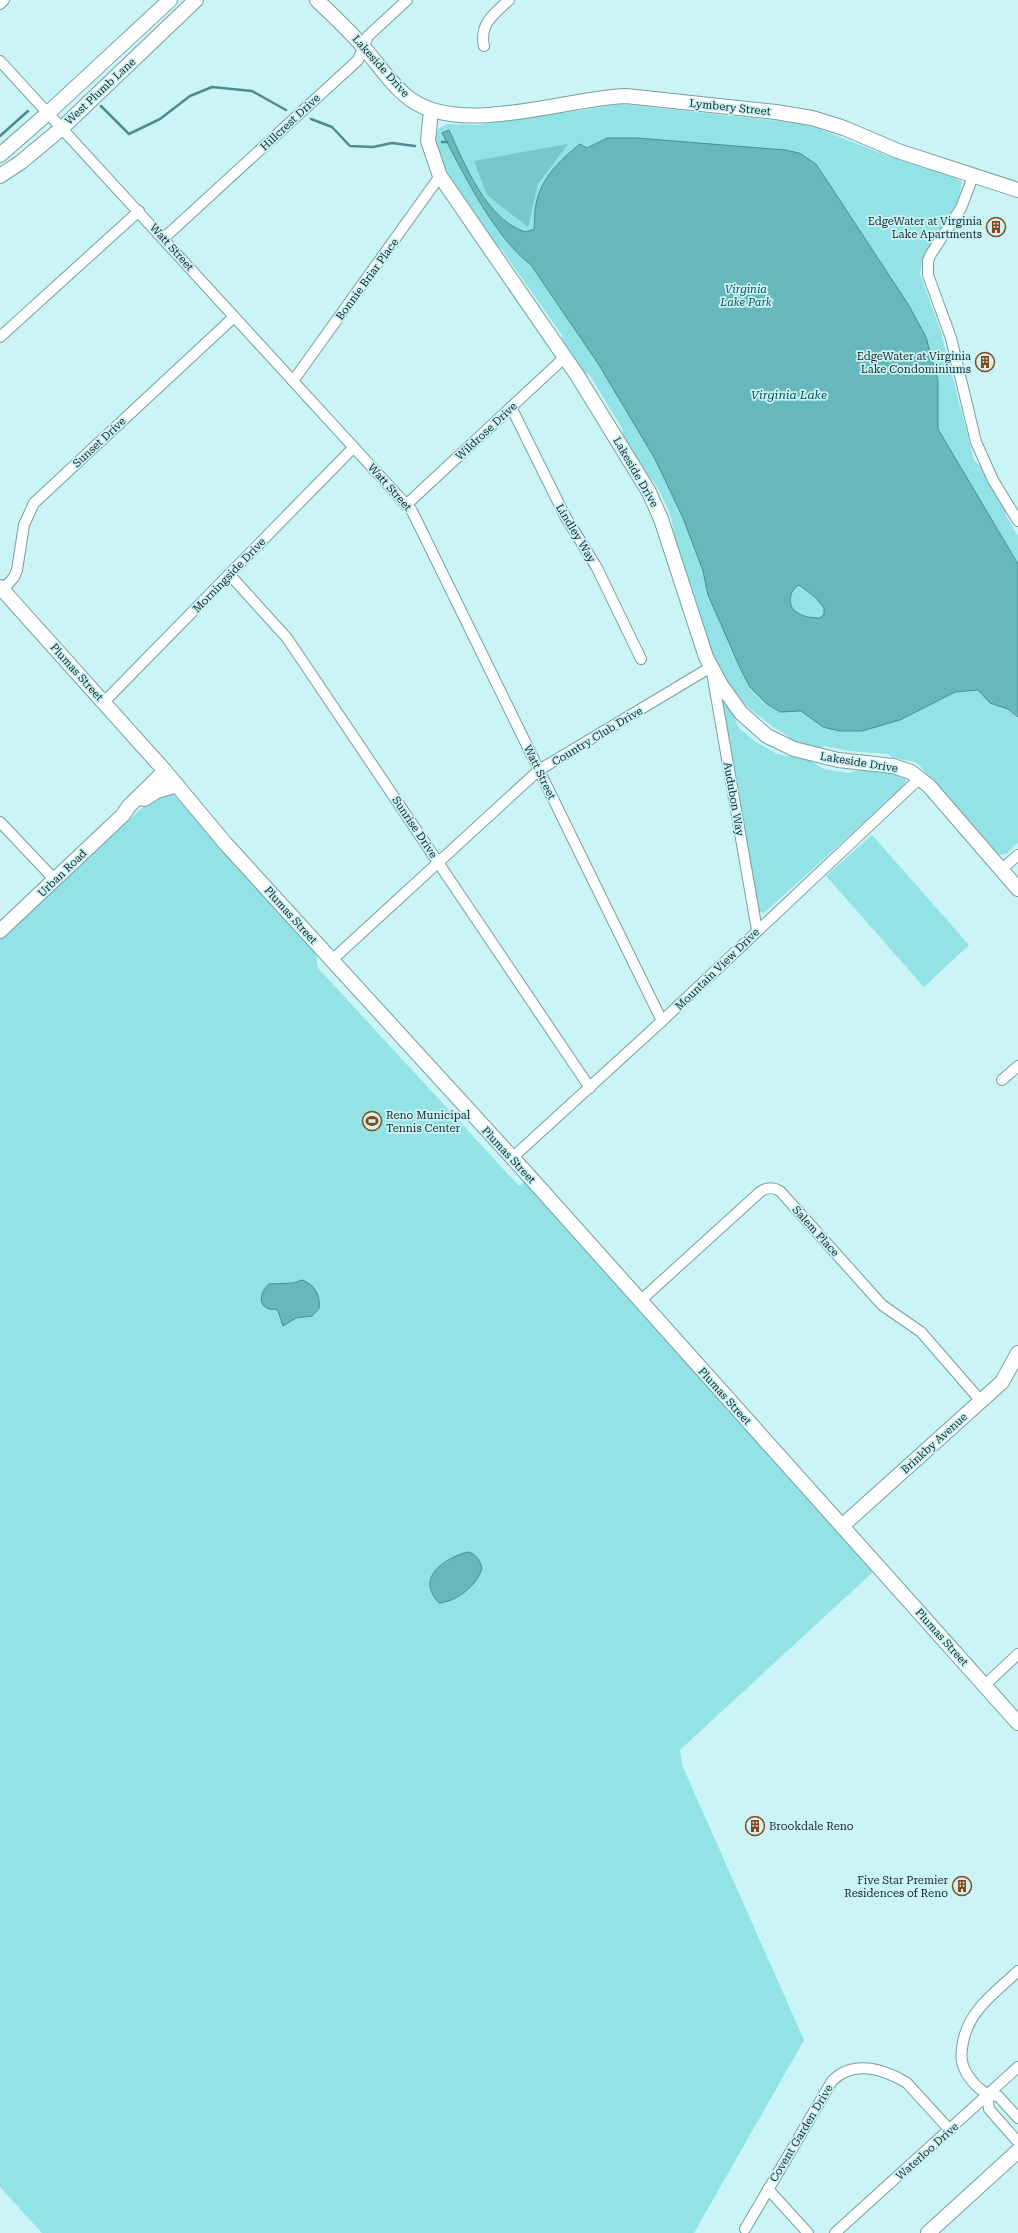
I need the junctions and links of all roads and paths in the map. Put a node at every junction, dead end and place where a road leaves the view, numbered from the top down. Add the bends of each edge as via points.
1 (4, 0) edge
2 (170, 0) edge
3 (196, 0) edge
4 (317, 0) edge
5 (407, 0) edge
6 (509, 0) edge
7 (0, 4) edge
8 (363, 46) junction
9 (484, 46) dead end
10 (0, 61) edge
11 (431, 110) junction
12 (48, 113) junction
13 (62, 128) junction
14 (0, 154) edge
15 (974, 174) junction
16 (0, 176) edge
17 (440, 176) junction
18 (1018, 190) edge
19 (139, 211) junction
20 (164, 238) junction
21 (234, 316) junction
22 (0, 337) edge
23 (565, 357) junction
24 (293, 381) junction
25 (512, 407) junction
26 (354, 447) junction
27 (406, 505) junction
28 (1018, 521) edge
29 (229, 574) junction
30 (1, 588) edge
31 (641, 659) dead end
32 (710, 667) junction
33 (104, 702) junction
34 (539, 770) junction
35 (165, 771) junction
36 (920, 778) junction
37 (177, 785) junction
38 (123, 815) junction
39 (0, 822) edge
40 (1018, 855) edge
41 (439, 863) junction
42 (1001, 870) junction
43 (55, 880) junction
44 (1018, 889) edge
45 (757, 930) junction
46 (0, 931) edge
47 (332, 960) junction
48 (662, 1021) junction
49 (1018, 1066) edge
50 (1002, 1080) dead end
51 (590, 1088) junction
52 (512, 1158) junction
53 (640, 1301) junction
54 (1018, 1354) edge
55 (981, 1401) junction
56 (842, 1526) junction
57 (1018, 1654) edge
58 (985, 1685) junction
59 (1018, 1723) edge
60 (1018, 1971) edge
61 (1018, 2067) edge
62 (987, 2095) junction
63 (1018, 2118) edge
64 (950, 2130) junction
65 (1018, 2142) edge
66 (1018, 2151) edge
67 (768, 2188) junction
68 (745, 2229) dead end
69 (808, 2233) edge
70 (835, 2233) edge
71 (928, 2233) edge

1 - 7 street
2 - 12 street, West Plumb Lane
3 - 13 street, West Plumb Lane
4 - 8 street, Lakeside Drive
5 - 8 street, Hillcrest Drive via 368,36
6 - 9 street via 485,23 482,38
8 - 11 street, Lakeside Drive via 404,94
8 - 20 street, Hillcrest Drive via 358,60
10 - 12 street, Watt Street
11 - 15 street, Lymbery Street via 474,117 626,96 776,112 812,118 844,128 887,147
11 - 17 street, Lakeside Drive via 428,141
12 - 13 street, Watt Street
12 - 14 street, West Plumb Lane
13 - 16 street, West Plumb Lane
13 - 19 street, Watt Street
15 - 18 street, Lymbery Street
15 - 28 street via 961,208 931,254 928,274 951,338 968,413 981,456
17 - 23 street, Lakeside Drive
17 - 24 street, Bonnie Briar Place
19 - 20 street, Watt Street
19 - 22 street
20 - 21 street, Watt Street
21 - 24 street, Watt Street
21 - 30 street, Sunset Drive via 34,503 24,524 17,570 14,577
23 - 25 street, Wildrose Drive
23 - 32 street, Lakeside Drive via 631,460 656,506
24 - 26 street, Watt Street
25 - 27 street, Wildrose Drive
25 - 31 street, Lindley Way via 565,516 597,568
26 - 27 street, Watt Street
26 - 29 street, Morningside Drive
27 - 34 street, Watt Street via 412,511
29 - 33 street, Morningside Drive
29 - 41 street, Sunrise Drive via 287,638
30 - 33 street, Plumas Street
32 - 34 street, Country Club Drive
32 - 36 street, Lakeside Drive via 741,713 756,728 779,742 826,757 893,766
32 - 45 street, Audubon Way
33 - 35 street, Plumas Street
34 - 41 street, Country Club Drive
34 - 48 street, Watt Street
35 - 37 street, Plumas Street
35 - 38 street, Urban Road
36 - 42 street, Lakeside Drive
36 - 45 street, Mountain View Drive
37 - 38 street, Urban Road via 153,793
37 - 47 street, Plumas Street via 225,843
38 - 43 street, Urban Road
39 - 43 street
40 - 42 street
41 - 47 street, Country Club Drive
41 - 51 street, Sunrise Drive
42 - 44 street, Lakeside Drive
43 - 46 street, Urban Road
45 - 48 street, Mountain View Drive
47 - 52 street, Plumas Street
48 - 51 street, Mountain View Drive
49 - 50 street
51 - 52 street, Mountain View Drive
52 - 53 street, Plumas Street
53 - 55 street, Salem Place via 760,1192 775,1188 882,1305 921,1332
53 - 56 street, Plumas Street
54 - 55 street, Brinkby Avenue via 1002,1382
55 - 56 street, Brinkby Avenue
56 - 58 street, Plumas Street
57 - 58 street
58 - 59 street, Plumas Street
60 - 62 street via 978,2007 964,2035 962,2066 977,2087
61 - 62 street, Waterloo Drive
62 - 63 street via 998,2096
62 - 64 street, Waterloo Drive
62 - 65 street via 989,2109
64 - 67 street, Covent Garden Drive via 907,2083 870,2068 852,2067 840,2072 832,2081
64 - 70 street, Waterloo Drive
66 - 71 street
67 - 68 street, Covent Garden Drive
67 - 69 street

